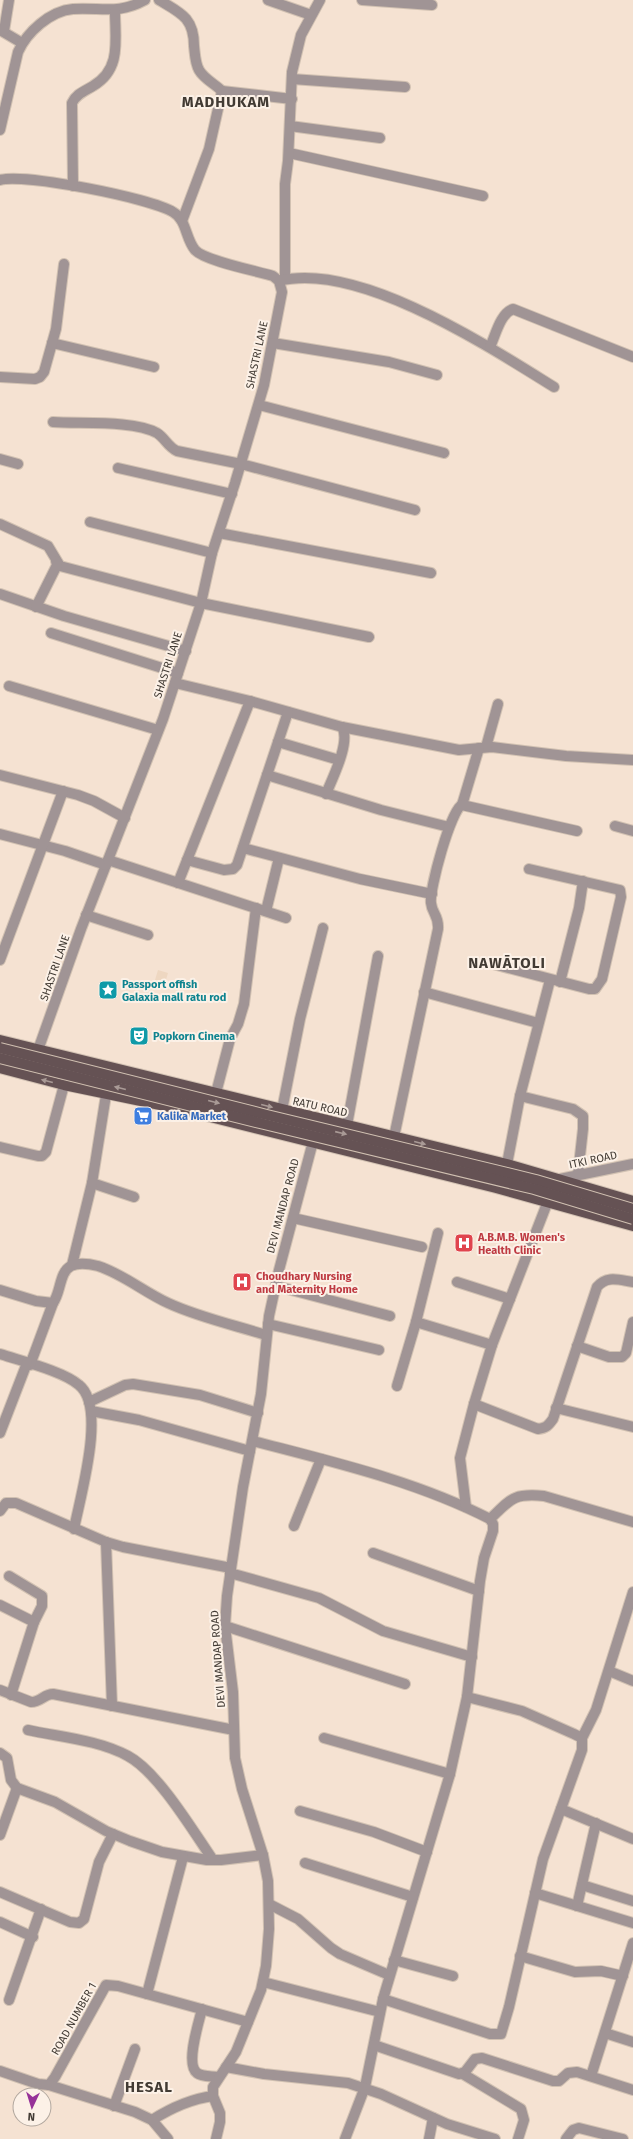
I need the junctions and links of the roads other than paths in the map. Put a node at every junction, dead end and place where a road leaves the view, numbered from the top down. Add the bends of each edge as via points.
1 (9, 0) edge
2 (145, 0) edge
3 (159, 0) edge
4 (268, 0) edge
5 (320, 0) edge
6 (362, 0) edge
7 (83, 4) edge
8 (432, 5) dead end
9 (115, 11) junction
10 (311, 15) junction
11 (2, 31) edge
12 (22, 43) junction
13 (292, 79) junction
14 (405, 86) dead end
15 (222, 91) junction
16 (292, 99) junction
17 (290, 126) junction
18 (0, 130) edge
19 (380, 138) dead end
20 (289, 153) junction
21 (0, 180) edge
22 (73, 186) junction
23 (483, 196) dead end
24 (182, 221) junction
25 (64, 264) dead end
26 (280, 279) junction
27 (52, 343) junction
28 (273, 343) junction
29 (490, 347) junction
30 (633, 358) edge
31 (154, 367) dead end
32 (437, 375) dead end
33 (0, 377) edge
34 (554, 387) dead end
35 (259, 405) junction
36 (54, 422) dead end
37 (444, 454) dead end
38 (0, 459) edge
39 (18, 464) dead end
40 (241, 464) junction
41 (118, 468) dead end
42 (232, 494) junction
43 (415, 510) dead end
44 (90, 522) dead end
45 (0, 524) edge
46 (219, 533) junction
47 (212, 553) junction
48 (56, 561) junction
49 (431, 573) dead end
50 (1, 597) edge
51 (201, 603) junction
52 (36, 607) junction
53 (51, 633) dead end
54 (368, 637) dead end
55 (186, 651) junction
56 (178, 673) junction
57 (175, 683) junction
58 (9, 686) dead end
59 (250, 701) junction
60 (498, 704) dead end
61 (288, 712) junction
62 (342, 727) junction
63 (158, 730) junction
64 (278, 742) junction
65 (482, 748) junction
66 (339, 760) junction
67 (633, 760) edge
68 (0, 775) edge
69 (267, 775) junction
70 (63, 791) junction
71 (326, 794) junction
72 (462, 805) junction
73 (125, 818) junction
74 (615, 826) dead end
75 (449, 827) junction
76 (633, 830) edge
77 (577, 831) dead end
78 (0, 834) edge
79 (44, 845) junction
80 (243, 848) junction
81 (279, 858) junction
82 (187, 860) junction
83 (107, 863) junction
84 (528, 869) dead end
85 (583, 881) junction
86 (178, 883) junction
87 (432, 894) junction
88 (261, 910) junction
89 (86, 914) junction
90 (286, 918) dead end
91 (323, 928) dead end
92 (148, 935) dead end
93 (378, 956) dead end
94 (0, 960) edge
95 (493, 964) dead end
96 (550, 980) junction
97 (560, 982) junction
98 (424, 992) junction
99 (538, 1023) junction
100 (0, 1040) edge
101 (0, 1048) edge
102 (38, 1050) junction
103 (0, 1058) edge
104 (0, 1068) edge
105 (64, 1085) junction
106 (216, 1093) junction
107 (106, 1094) junction
108 (520, 1096) junction
109 (282, 1110) junction
110 (318, 1118) junction
111 (347, 1126) junction
112 (394, 1137) junction
113 (312, 1143) junction
114 (0, 1148) edge
115 (507, 1164) junction
116 (633, 1164) edge
117 (578, 1174) junction
118 (560, 1179) junction
119 (92, 1184) junction
120 (134, 1197) dead end
121 (548, 1201) junction
122 (633, 1201) edge
123 (633, 1209) edge
124 (293, 1218) junction
125 (633, 1219) edge
126 (633, 1226) edge
127 (438, 1233) dead end
128 (422, 1247) dead end
129 (72, 1266) junction
130 (456, 1282) dead end
131 (633, 1282) edge
132 (276, 1286) junction
133 (0, 1290) edge
134 (510, 1299) junction
135 (53, 1303) junction
136 (390, 1316) dead end
137 (416, 1322) junction
138 (633, 1322) edge
139 (268, 1324) junction
140 (266, 1335) junction
141 (492, 1345) junction
142 (577, 1346) junction
143 (379, 1350) dead end
144 (0, 1354) edge
145 (29, 1364) junction
146 (397, 1386) dead end
147 (474, 1404) junction
148 (90, 1406) junction
149 (556, 1408) junction
150 (258, 1412) junction
151 (633, 1427) edge
152 (0, 1433) edge
153 (251, 1446) junction
154 (321, 1459) junction
155 (466, 1507) junction
156 (0, 1511) edge
157 (490, 1519) junction
158 (633, 1522) edge
159 (294, 1526) dead end
160 (74, 1529) junction
161 (106, 1542) junction
162 (373, 1553) dead end
163 (231, 1571) junction
164 (10, 1576) dead end
165 (479, 1591) junction
166 (633, 1592) edge
167 (0, 1605) edge
168 (630, 1613) edge
169 (34, 1622) junction
170 (226, 1626) junction
171 (472, 1658) junction
172 (609, 1671) junction
173 (633, 1681) edge
174 (405, 1684) dead end
175 (0, 1690) edge
176 (11, 1695) junction
177 (467, 1697) junction
178 (112, 1706) junction
179 (28, 1730) dead end
180 (234, 1730) junction
181 (324, 1738) dead end
182 (582, 1738) junction
183 (0, 1753) edge
184 (450, 1774) junction
185 (17, 1788) junction
186 (561, 1809) junction
187 (300, 1810) dead end
188 (596, 1823) junction
189 (113, 1834) junction
190 (0, 1835) edge
191 (633, 1839) edge
192 (427, 1852) junction
193 (263, 1855) junction
194 (183, 1857) junction
195 (213, 1860) junction
196 (305, 1863) dead end
197 (582, 1885) junction
198 (0, 1892) edge
199 (535, 1893) junction
200 (413, 1898) junction
201 (633, 1901) edge
202 (269, 1904) junction
203 (577, 1906) junction
204 (41, 1910) junction
205 (0, 1922) edge
206 (633, 1923) edge
207 (33, 1936) junction
208 (633, 1943) edge
209 (520, 1956) junction
210 (394, 1960) junction
211 (389, 1975) junction
212 (453, 1976) dead end
213 (623, 1976) junction
214 (263, 1982) junction
215 (147, 1994) junction
216 (383, 1999) junction
217 (9, 2000) dead end
218 (202, 2008) junction
219 (380, 2012) junction
220 (248, 2022) junction
221 (605, 2033) junction
222 (633, 2042) edge
223 (374, 2045) junction
224 (135, 2049) dead end
225 (226, 2068) junction
226 (0, 2071) edge
227 (463, 2074) junction
228 (591, 2076) junction
229 (218, 2077) junction
230 (49, 2085) junction
231 (365, 2087) junction
232 (633, 2090) edge
233 (212, 2096) junction
234 (114, 2106) junction
235 (433, 2118) junction
236 (152, 2120) junction
237 (168, 2139) edge
238 (216, 2139) edge
239 (345, 2139) edge
240 (429, 2139) edge
241 (495, 2139) edge
242 (518, 2139) edge
243 (566, 2139) edge
244 (623, 2139) edge

1 - 11 street
2 - 9 street
3 - 15 street via 180,12 190,22 199,70
4 - 10 street
5 - 10 street, SHASTRI LANE
6 - 8 street
7 - 9 street
7 - 12 street via 50,18
9 - 22 street via 115,51 111,69 104,80 80,94 72,103
10 - 13 street, SHASTRI LANE via 295,53
11 - 12 street
12 - 18 street
13 - 14 street
13 - 16 street, SHASTRI LANE
15 - 16 street
15 - 24 street via 209,149
16 - 17 street, SHASTRI LANE
17 - 19 street
17 - 20 street, SHASTRI LANE
20 - 23 street
20 - 26 street, SHASTRI LANE
21 - 22 street via 42,181
22 - 24 street via 153,204 171,210
24 - 26 street via 196,251 210,258
25 - 27 street
26 - 28 street, SHASTRI LANE via 282,292
26 - 29 street via 321,278 337,281 425,313
27 - 31 street
27 - 33 street via 40,378 35,380
28 - 32 street via 388,362
28 - 35 street, SHASTRI LANE
29 - 30 street via 504,316 513,309
29 - 34 street
35 - 37 street
35 - 40 street, SHASTRI LANE
36 - 40 street via 131,425 159,434 177,451
38 - 39 street
40 - 42 street, SHASTRI LANE
40 - 43 street
41 - 42 street
42 - 46 street, SHASTRI LANE
44 - 47 street
45 - 48 street via 48,546
46 - 47 street, SHASTRI LANE
46 - 49 street
47 - 51 street, SHASTRI LANE
48 - 51 street via 60,566
48 - 52 street via 57,565
50 - 52 street
51 - 54 street
51 - 55 street, SHASTRI LANE
52 - 55 street
53 - 56 street
55 - 56 street, SHASTRI LANE
56 - 57 street, SHASTRI LANE
57 - 59 street
57 - 63 street, SHASTRI LANE
58 - 63 street
59 - 61 street
59 - 82 street
60 - 65 street
61 - 62 street
61 - 64 street
62 - 65 street via 459,750
62 - 66 street via 344,738
63 - 73 street, SHASTRI LANE
64 - 66 street
64 - 69 street
65 - 67 street
65 - 72 street
66 - 71 street
68 - 70 street
69 - 71 street
69 - 80 street
70 - 73 street via 94,801
70 - 79 street
71 - 75 street
72 - 75 street via 455,811
72 - 77 street
73 - 83 street, SHASTRI LANE
74 - 76 street
75 - 87 street
78 - 79 street
79 - 83 street
79 - 94 street
80 - 81 street
80 - 82 street via 237,865 228,871
81 - 87 street
81 - 88 street
82 - 86 street
83 - 86 street
83 - 89 street, SHASTRI LANE
84 - 85 street
85 - 97 street via 579,908
85 - 97 street via 620,890 621,897 600,985 595,989 589,989
86 - 88 street
87 - 98 street via 431,903 439,921
88 - 90 street
88 - 106 street via 244,1004 230,1039
89 - 92 street
89 - 102 street, SHASTRI LANE
91 - 109 street via 300,1019
93 - 111 street
95 - 96 street
96 - 97 street
96 - 99 street
98 - 99 street
98 - 112 street
99 - 108 street
100 - 102 main road, RATU ROAD
101 -> 123 main road, bridge via 536,1180
102 - 106 main road, RATU ROAD
125 -> 103 main road, bridge via 534,1189
105 -> 104 main road
105 - 107 main road
105 - 114 street via 46,1152 38,1156
106 -> 109 main road, RATU ROAD
107 - 113 main road via 170,1107
107 - 119 street
108 - 115 street
108 - 117 street via 573,1109 583,1116
109 - 110 main road, RATU ROAD
110 - 111 main road, RATU ROAD
110 - 113 street, DEVI MANDAP ROAD
111 - 112 main road, RATU ROAD
112 -> 115 main road, RATU ROAD
113 - 121 main road
113 - 124 street, DEVI MANDAP ROAD
115 - 118 main road, RATU ROAD
116 - 117 street, ITKI ROAD
117 - 118 street, ITKI ROAD
118 - 121 street, ITKI ROAD
118 - 122 main road, RATU ROAD
119 - 120 street
119 - 129 street
121 - 126 main road
121 - 134 street, ITKI ROAD
124 - 128 street
124 - 132 street, DEVI MANDAP ROAD
127 - 137 street
129 - 135 street via 65,1270
129 - 140 street via 99,1266 168,1303
130 - 134 street
131 - 142 street via 609,1278 601,1282
132 - 136 street
132 - 139 street, DEVI MANDAP ROAD
133 - 135 street via 36,1301
134 - 141 street, ITKI ROAD
135 - 145 street
137 - 141 street
137 - 146 street
138 - 142 street via 626,1353 622,1357 609,1357
139 - 140 street, DEVI MANDAP ROAD
139 - 143 street
140 - 150 street, DEVI MANDAP ROAD
141 - 147 street, ITKI ROAD
142 - 149 street
144 - 145 street
145 - 148 street via 69,1378 80,1385 87,1394
145 - 152 street
147 - 149 street via 538,1429 548,1426
147 - 155 street, ITKI ROAD via 460,1458
148 - 150 street via 125,1385 133,1384 200,1395
148 - 153 street
148 - 160 street via 92,1428
149 - 151 street
150 - 153 street, DEVI MANDAP ROAD
153 - 154 street
153 - 163 street, DEVI MANDAP ROAD
154 - 155 street via 359,1468
154 - 159 street
155 - 157 street
156 - 160 street via 6,1504 16,1503
157 - 158 street via 511,1499 533,1495
157 - 165 street via 493,1531 484,1558
160 - 161 street
161 - 163 street
161 - 178 street
162 - 165 street
163 - 170 street, DEVI MANDAP ROAD via 226,1596
163 - 171 street via 319,1598 383,1631
164 - 169 street via 42,1596 42,1606
165 - 171 street
166 - 168 street
167 - 169 street
168 - 172 street
169 - 176 street
170 - 174 street
170 - 180 street, DEVI MANDAP ROAD
171 - 177 street
172 - 173 street
172 - 182 street via 596,1710
175 - 176 street
176 - 178 street via 37,1702 48,1694 53,1694
177 - 182 street via 522,1711
177 - 184 street
178 - 180 street
179 - 195 street via 100,1745 130,1757 163,1788
180 - 193 street, DEVI MANDAP ROAD via 237,1770
181 - 184 street
182 - 186 street via 582,1750
183 - 185 street via 7,1758 11,1780
184 - 192 street
185 - 189 street via 55,1802
185 - 190 street
186 - 188 street
186 - 199 street via 543,1859
187 - 192 street via 374,1832
188 - 191 street
188 - 197 street
189 - 194 street
189 - 204 street via 99,1862 84,1919 74,1923
192 - 200 street
193 - 195 street
193 - 202 street, DEVI MANDAP ROAD
194 - 195 street
194 - 215 street
196 - 200 street
197 - 201 street
197 - 203 street
198 - 204 street
199 - 203 street
199 - 209 street
200 - 210 street
202 - 211 street via 298,1919 340,1954
202 - 214 street, DEVI MANDAP ROAD via 268,1953
203 - 206 street
204 - 207 street
205 - 207 street
207 - 217 street
208 - 213 street
209 - 213 street via 574,1972 601,1972
209 - 216 street via 503,2029 501,2034 496,2036
210 - 211 street
210 - 212 street
211 - 216 street
213 - 221 street
214 - 219 street
214 - 220 street, DEVI MANDAP ROAD
215 - 218 street, ROAD NUMBER 1
215 - 230 street, ROAD NUMBER 1 via 112,1984 106,1985
216 - 219 street
218 - 220 street, ROAD NUMBER 1
218 - 229 street via 192,2065 195,2072 202,2076
219 - 223 street
220 - 225 street, DEVI MANDAP ROAD via 236,2052
221 - 222 street
221 - 228 street
223 - 227 street
223 - 231 street
224 - 234 street
225 - 229 street, DEVI MANDAP ROAD
225 - 231 street via 324,2079
226 - 230 street via 38,2084
227 - 228 street via 473,2061 479,2058 556,2082 572,2071
227 - 242 street via 521,2109 524,2120
228 - 232 street
229 - 233 street, DEVI MANDAP ROAD
230 - 234 street
231 - 235 street
231 - 239 street
233 - 236 street via 170,2108
233 - 238 street via 220,2113
234 - 236 street
235 - 240 street
235 - 241 street
236 - 237 street
243 - 244 street via 573,2130 579,2128

